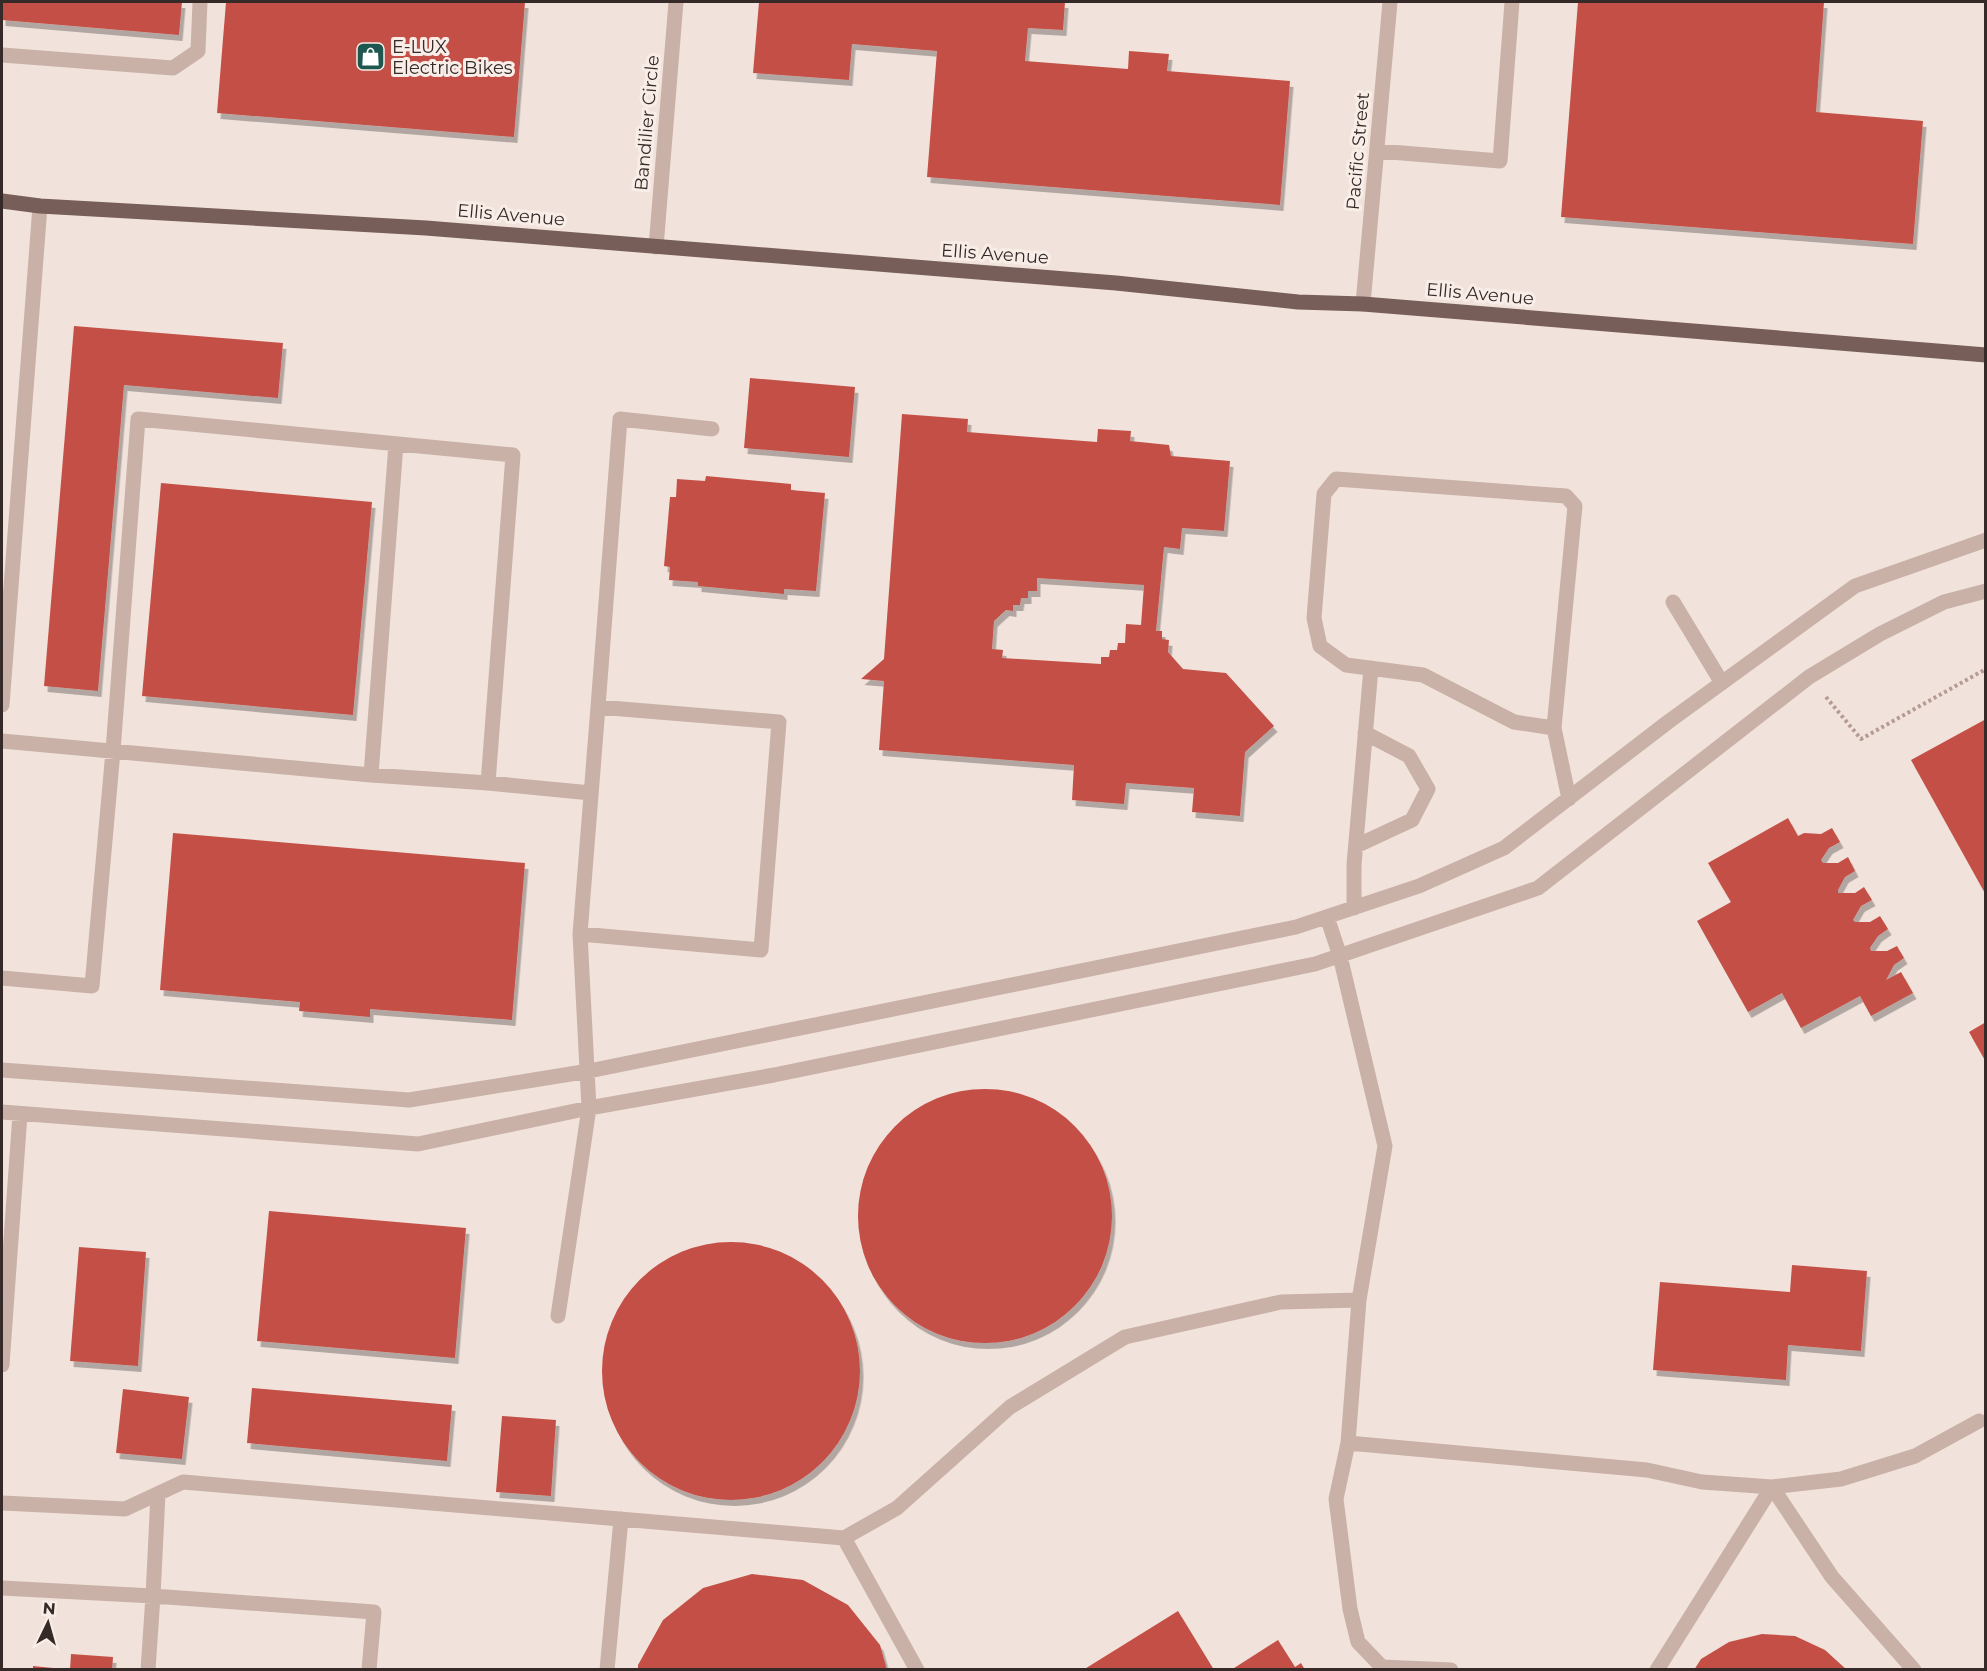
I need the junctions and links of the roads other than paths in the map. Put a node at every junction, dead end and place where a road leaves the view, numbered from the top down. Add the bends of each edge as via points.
1 (200, 2) edge
2 (676, 2) edge
3 (1390, 2) edge
4 (1512, 2) edge
5 (2, 55) edge
6 (1378, 151) junction
7 (2, 201) edge
8 (40, 206) junction
9 (656, 247) junction
10 (1363, 304) junction
11 (1986, 355) edge
12 (712, 429) dead end
13 (396, 444) junction
14 (1986, 540) edge
15 (1986, 591) edge
16 (1672, 602) dead end
17 (3, 664) edge
18 (1371, 668) junction
19 (1722, 683) junction
20 (2, 705) edge
21 (598, 707) junction
22 (1554, 729) junction
23 (1365, 733) junction
24 (2, 741) edge
25 (113, 751) junction
26 (371, 775) junction
27 (488, 783) junction
28 (591, 793) junction
29 (1569, 799) junction
30 (1356, 846) junction
31 (1354, 908) junction
32 (1327, 917) junction
33 (580, 934) junction
34 (1340, 956) junction
35 (2, 978) edge
36 (2, 1070) edge
37 (588, 1071) junction
38 (589, 1108) junction
39 (2, 1112) edge
40 (20, 1114) junction
41 (1359, 1300) junction
42 (558, 1316) dead end
43 (2, 1365) edge
44 (1979, 1421) dead end
45 (1347, 1443) junction
46 (1772, 1487) junction
47 (158, 1494) junction
48 (2, 1503) edge
49 (621, 1519) junction
50 (844, 1538) junction
51 (2, 1588) edge
52 (153, 1596) junction
53 (1381, 1668) edge
54 (148, 1670) edge
55 (369, 1670) edge
56 (607, 1670) edge
57 (916, 1670) edge
58 (1451, 1670) edge
59 (1657, 1670) edge
60 (1914, 1670) edge

1 - 5 street via 198,51 173,68
2 - 9 street, Bandilier Circle
3 - 6 street, Pacific Street
4 - 6 street via 1500,161
6 - 10 street, Pacific Street
7 - 8 main road, Ellis Avenue
8 - 9 main road, Ellis Avenue via 426,228
8 - 17 street
9 - 10 main road, Ellis Avenue via 1116,283 1298,302
10 - 11 main road, Ellis Avenue
12 - 21 street via 620,418
13 - 25 street via 138,420
13 - 26 street
13 - 27 street via 513,455
14 - 19 street via 1854,586
15 - 34 street via 1944,602 1880,634 1809,677 1538,888
16 - 19 street
17 - 20 street
18 - 22 street via 1423,675 1514,722
18 - 22 street via 1346,665 1320,646 1314,618 1324,494 1336,479 1566,496 1575,506
18 - 23 street
19 - 29 street
21 - 28 street
21 - 33 street via 779,722 761,950
22 - 29 street
23 - 30 street
23 - 30 street via 1409,756 1428,789 1412,820
24 - 25 street
25 - 26 street
25 - 35 street via 92,986
26 - 27 street
27 - 28 street
28 - 33 street
29 - 31 street via 1504,848 1419,886
30 - 31 street
31 - 32 street
32 - 34 street
32 - 37 street via 1296,927
33 - 37 street
34 - 38 street via 774,1075
34 - 41 street via 1385,1146
36 - 37 street via 409,1100
37 - 38 street
38 - 40 street via 418,1144
38 - 42 street
39 - 40 street
40 - 43 street
41 - 45 street
41 - 50 street via 1281,1302 1125,1337 1010,1407 897,1508
44 - 46 street via 1915,1456 1841,1479
45 - 46 street via 1647,1470 1702,1482
45 - 53 street via 1336,1499 1350,1609 1358,1642
46 - 59 street
46 - 60 street via 1832,1577
47 - 48 street via 124,1509
47 - 49 street via 183,1482
47 - 52 street
49 - 50 street
49 - 56 street
50 - 57 street
51 - 52 street
52 - 54 street
52 - 55 street via 374,1612
53 - 58 street

